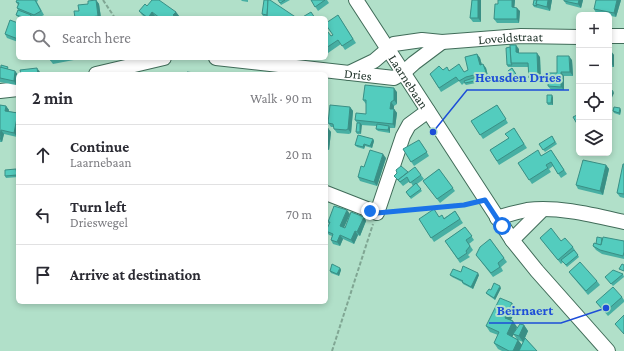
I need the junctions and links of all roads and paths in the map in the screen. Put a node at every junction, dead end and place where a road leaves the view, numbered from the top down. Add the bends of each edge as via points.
1 (103, 0) edge
2 (356, 0) edge
3 (114, 16) edge
4 (612, 36) edge
5 (624, 36) edge
6 (576, 37) edge
7 (442, 42) junction
8 (388, 48) junction
9 (151, 60) edge
10 (234, 60) edge
11 (104, 72) edge
12 (349, 73) junction
13 (404, 73) junction
14 (16, 90) edge
15 (0, 91) edge
16 (428, 111) junction
17 (328, 194) edge
18 (485, 200) junction
19 (542, 210) junction
20 (377, 213) junction
21 (497, 218) junction
22 (624, 222) edge
23 (512, 240) junction
24 (332, 351) edge
25 (608, 351) edge

1 - 3 path
2 - 8 street, Laarnebaan
4 - 5 street
6 - 7 street, Loveldstraat via 521,36
7 - 8 street, Loveldstraat via 422,40 394,44
7 - 13 street
8 - 12 street via 374,61
8 - 13 street, Laarnebaan
9 - 11 street
10 - 12 street, Dries
12 - 13 street, Dries via 384,78 396,78
13 - 16 street, Laarnebaan
14 - 15 street
16 - 18 street, Laarnebaan
16 - 20 street via 409,124 403,136
17 - 20 street
18 - 20 path via 464,205
18 - 21 street, Laarnebaan
19 - 21 street via 527,210
19 - 22 street via 575,212
19 - 23 street
20 - 24 path
21 - 23 street, Laarnebaan
23 - 25 street, Laarnebaan

